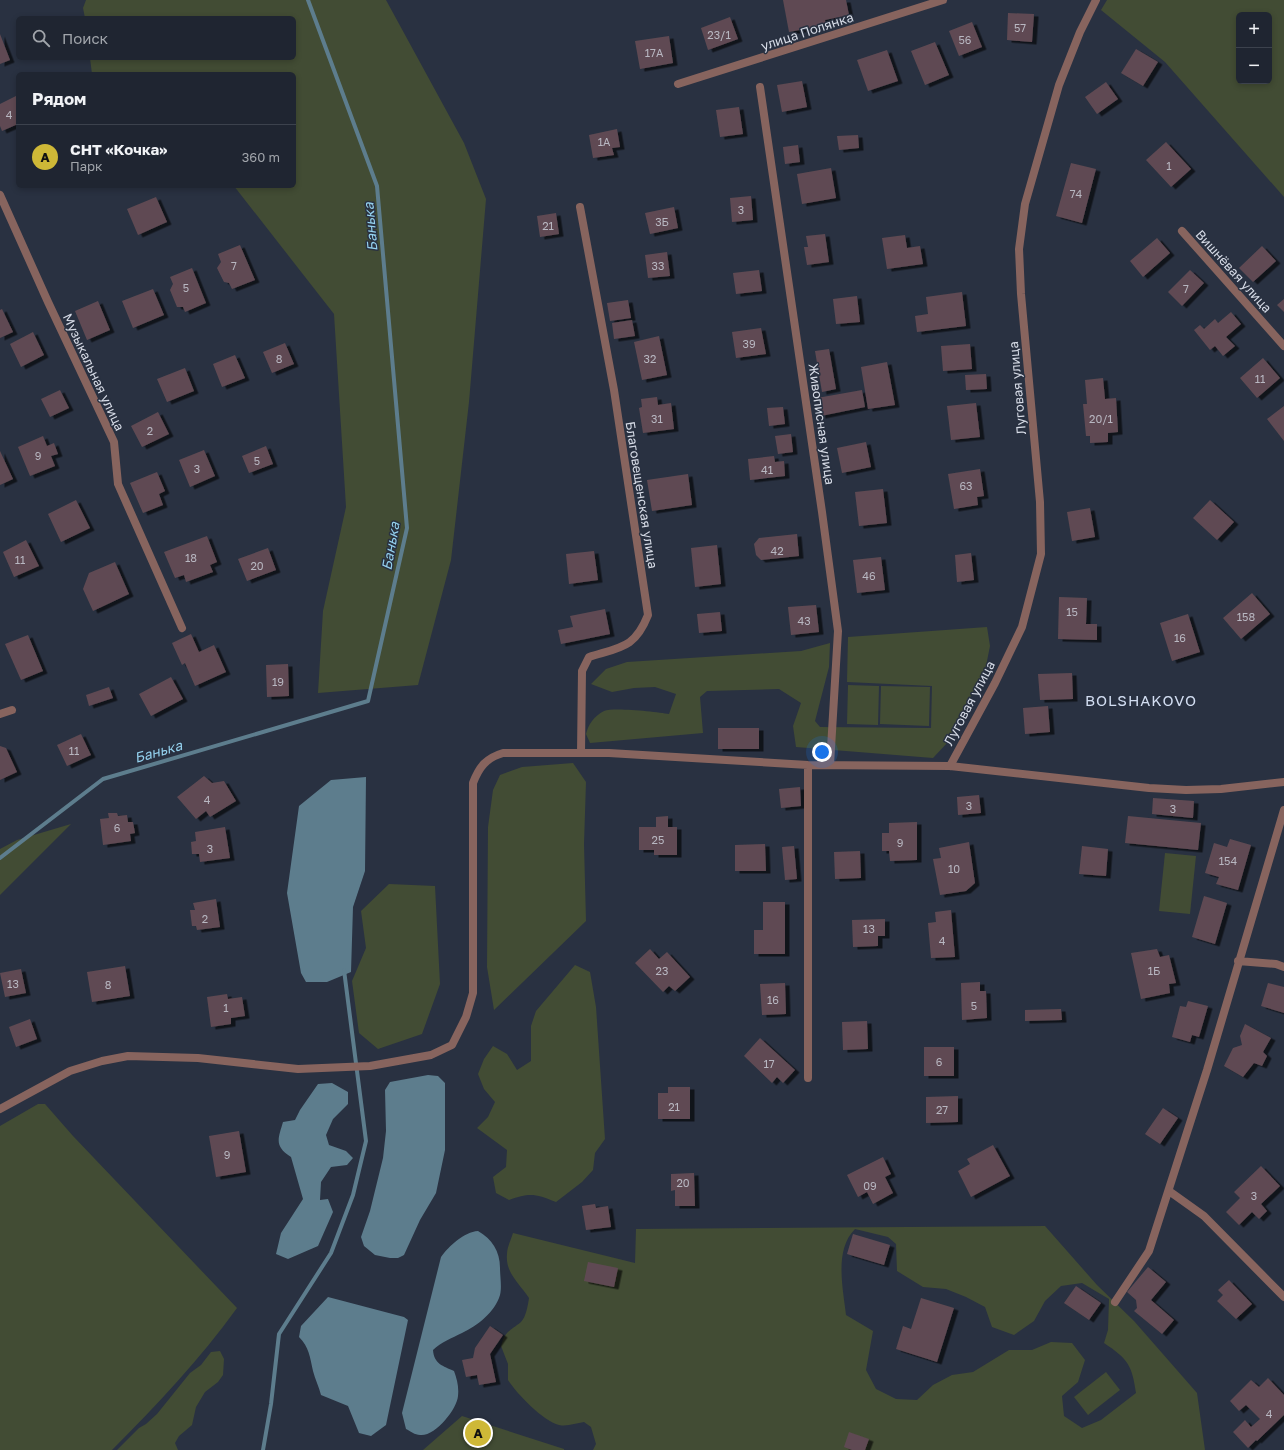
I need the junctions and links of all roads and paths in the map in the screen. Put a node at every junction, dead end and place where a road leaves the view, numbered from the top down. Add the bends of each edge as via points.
1 (943, 0) edge
2 (1096, 0) edge
3 (678, 84) dead end
4 (760, 87) dead end
5 (0, 195) edge
6 (580, 207) dead end
7 (1182, 231) dead end
8 (1284, 346) edge
9 (182, 628) dead end
10 (12, 710) dead end
11 (0, 714) edge
12 (581, 753) junction
13 (808, 765) junction
14 (830, 765) junction
15 (950, 766) junction
16 (1284, 782) edge
17 (1284, 810) edge
18 (1238, 962) junction
19 (1284, 967) edge
20 (808, 1078) dead end
21 (0, 1108) edge
22 (1169, 1191) junction
23 (1284, 1296) edge
24 (1114, 1302) dead end

1 - 3 street, улица Полянка
2 - 15 street, Луговая улица via 1059,85 1025,204 1019,248 1042,554 1022,627
4 - 14 street, Живописная улица via 838,631
5 - 9 street, Музыкальная улица via 114,442 118,484
6 - 12 street, Благовещенская улица via 614,390 648,615 642,632 629,644 589,657 582,671
7 - 8 street, Вишнёвая улица
10 - 11 street
12 - 13 street
12 - 21 street via 502,753 492,756 478,771 473,783 473,993 466,1017 452,1045 432,1055 370,1066 298,1069 198,1058 128,1056 70,1071
13 - 14 street
13 - 20 street
14 - 15 street
15 - 16 street via 1149,788 1222,789
17 - 18 street
18 - 19 street via 1276,964
18 - 22 street
22 - 23 street via 1204,1216
22 - 24 street via 1149,1251

